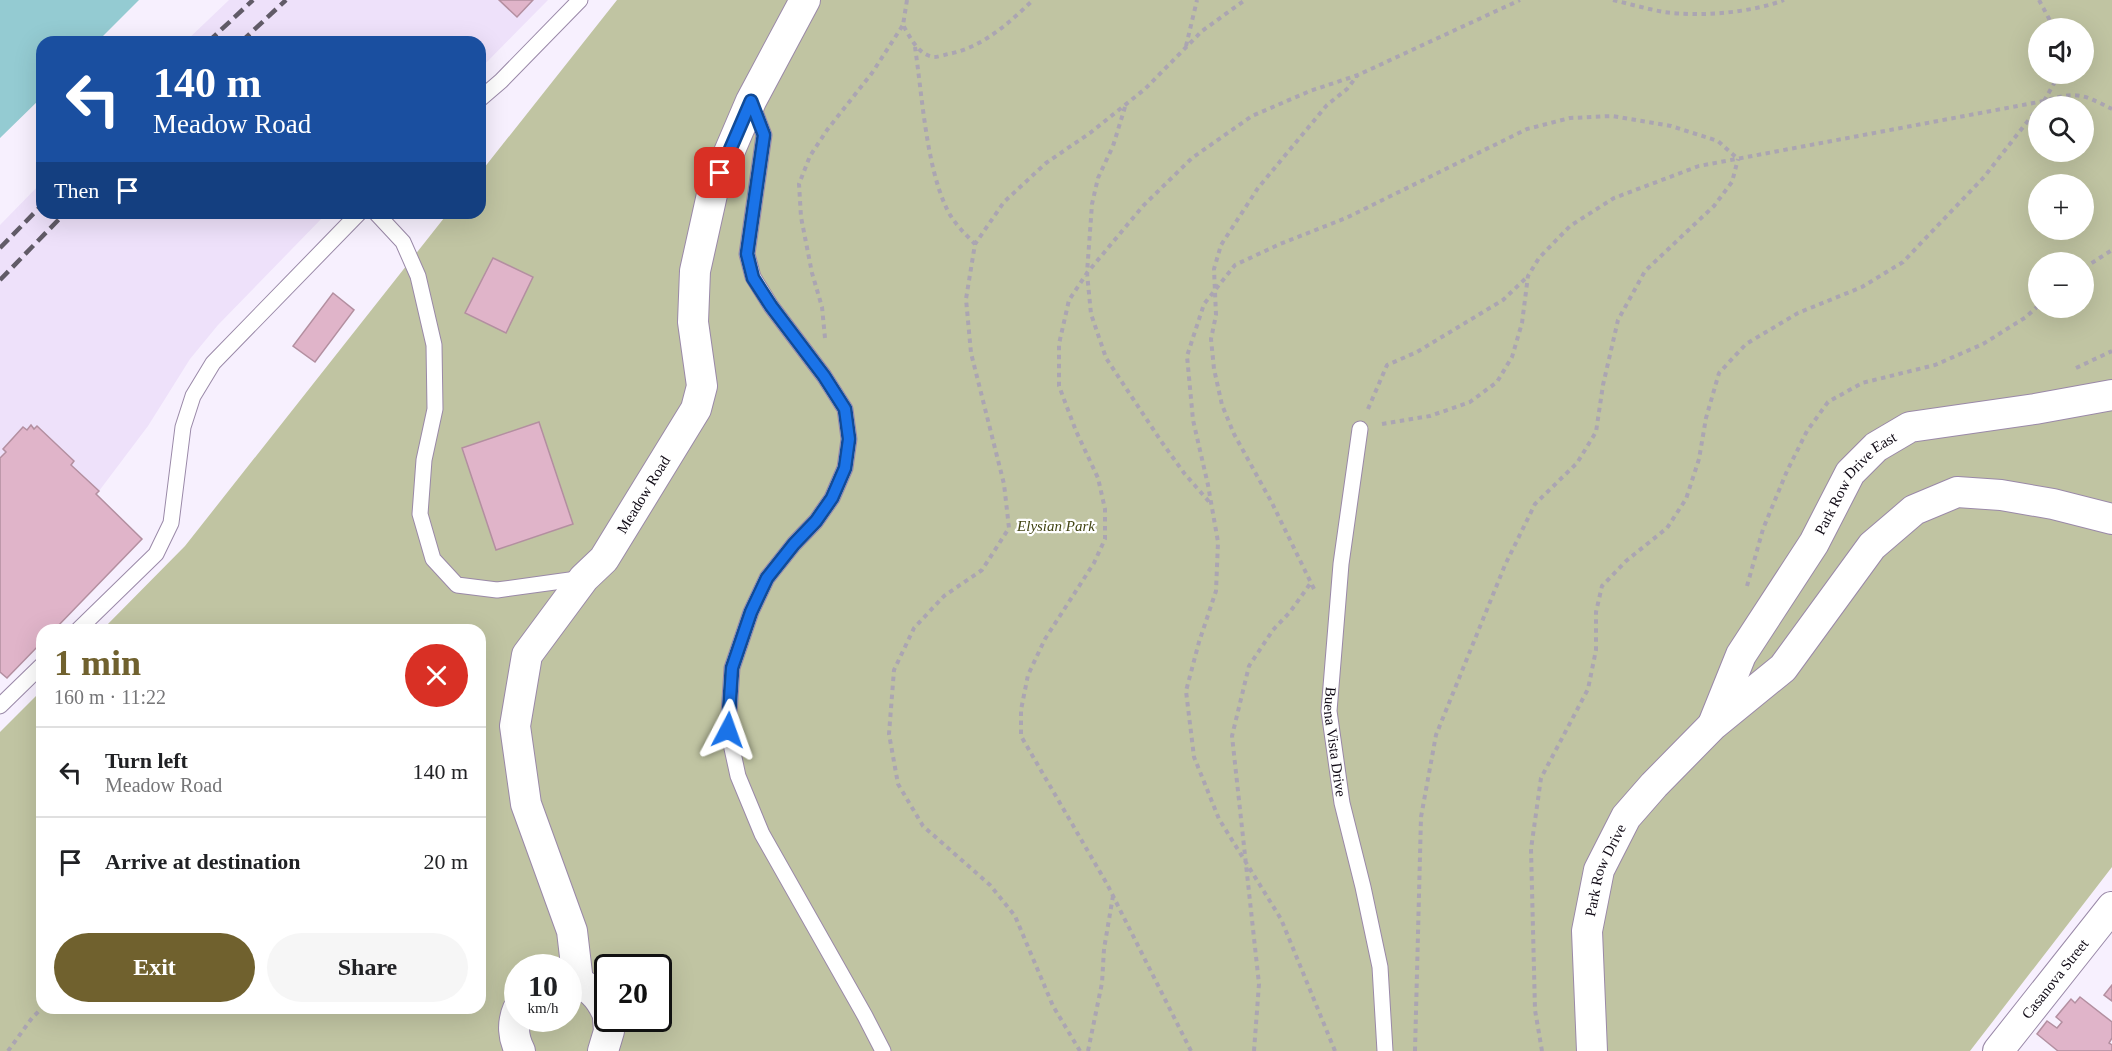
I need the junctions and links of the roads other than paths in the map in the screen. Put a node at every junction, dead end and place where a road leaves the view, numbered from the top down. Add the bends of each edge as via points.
1 (580, 0) edge
2 (805, 0) edge
3 (486, 94) edge
4 (751, 101) junction
5 (353, 219) edge
6 (382, 219) edge
7 (2112, 395) edge
8 (1360, 429) road end
9 (2112, 519) edge
10 (584, 578) junction
11 (84, 624) edge
12 (36, 671) edge
13 (0, 706) edge
14 (1713, 725) junction
15 (2112, 907) edge
16 (572, 954) edge
17 (513, 1032) edge
18 (609, 1032) edge
19 (520, 1051) edge
20 (603, 1051) edge
21 (883, 1051) edge
22 (1385, 1051) edge
23 (1592, 1051) edge
24 (1998, 1051) edge

1 - 3 lane
2 - 4 street, Meadow Road
4 - 10 street, Meadow Road via 713,190 694,271 693,322 702,386 696,409 604,559
4 - 21 lane via 764,135 747,254 753,278 845,409 849,439 845,468 832,498 767,578 751,612 732,668 728,730 738,776 762,834
5 - 11 lane via 213,363 193,396 183,427 171,523 156,554
6 - 10 lane via 403,242 418,276 434,345 435,409 424,460 420,514 433,559 457,585 497,590
7 - 14 street, Park Row Drive East via 1910,428 1876,447 1850,473 1814,543 1741,655
8 - 22 lane, Buena Vista Drive via 1341,564 1329,711 1342,803 1380,967
9 - 14 street, Park Row Drive via 2053,504 1957,492 1914,510 1872,546 1783,668
10 - 16 street, Meadow Road via 527,655 515,726 526,804 572,930
12 - 13 lane
14 - 23 street, Park Row Drive via 1626,818 1599,870 1587,931
15 - 24 street, Casanova Street
17 - 19 street
18 - 20 street, Meadow Road

